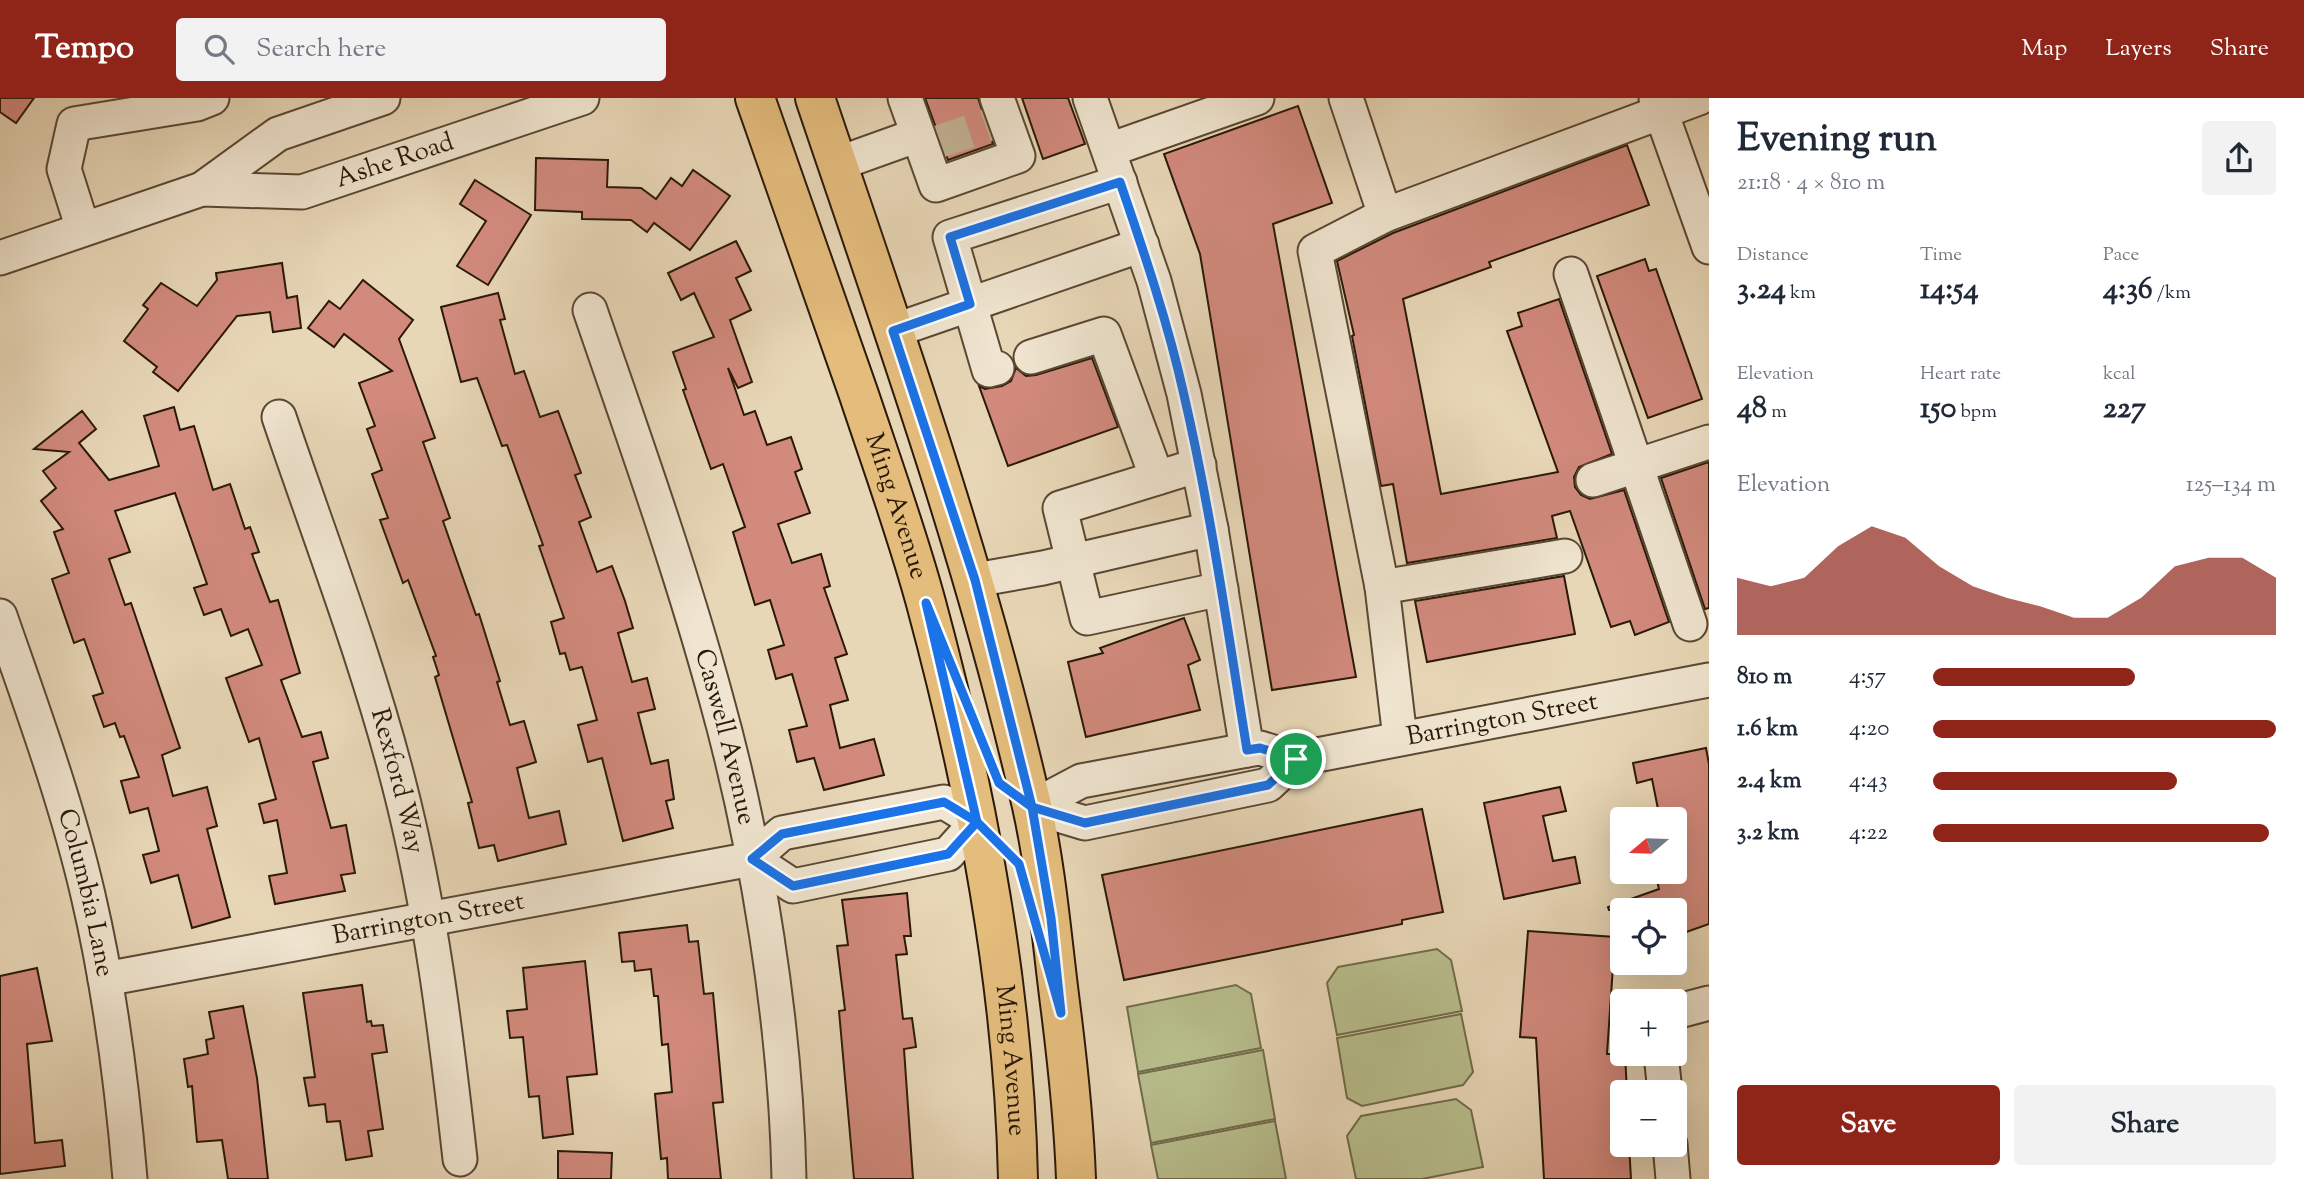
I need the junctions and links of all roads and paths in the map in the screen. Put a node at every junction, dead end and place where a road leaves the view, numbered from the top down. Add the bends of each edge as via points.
1 (212, 98) edge
2 (383, 98) edge
3 (582, 98) edge
4 (755, 98) edge
5 (814, 98) edge
6 (905, 98) edge
7 (1090, 98) edge
8 (1346, 98) edge
9 (1699, 98) edge
10 (1250, 99) edge
11 (1658, 105) edge
12 (997, 114) edge
13 (926, 142) junction
14 (1109, 149) junction
15 (837, 164) junction
16 (1120, 182) junction
17 (202, 189) junction
18 (1385, 215) junction
19 (83, 229) junction
20 (1142, 245) junction
21 (1709, 247) edge
22 (0, 258) edge
23 (1571, 274) dead end
24 (970, 304) junction
25 (590, 310) dead end
26 (893, 331) junction
27 (1031, 357) dead end
28 (997, 368) dead end
29 (279, 417) dead end
30 (1709, 442) edge
31 (1199, 466) junction
32 (1636, 466) junction
33 (1157, 478) junction
34 (1593, 480) dead end
35 (1212, 528) junction
36 (1565, 556) dead end
37 (1073, 561) junction
38 (975, 580) junction
39 (1382, 587) junction
40 (1221, 589) junction
41 (926, 603) junction
42 (0, 616) edge
43 (1690, 624) dead end
44 (1709, 680) edge
45 (12, 689) edge
46 (1400, 738) junction
47 (1247, 750) junction
48 (1296, 759) junction
49 (1032, 807) junction
50 (977, 822) junction
51 (752, 859) junction
52 (429, 919) junction
53 (106, 979) junction
54 (1709, 1003) edge
55 (1687, 1009) edge
56 (1061, 1013) junction
57 (1671, 1157) edge
58 (460, 1159) dead end
59 (130, 1179) edge
60 (789, 1179) edge
61 (1018, 1179) edge
62 (1076, 1179) edge
63 (1674, 1179) edge

1 - 19 street via 74,124 64,169
2 - 17 street, Ashe Road via 278,134
3 - 17 street, Ashe Road via 302,192
4 - 41 main road, Ming Avenue
5 - 15 main road, Ming Avenue
6 - 13 street
7 - 14 street
8 - 18 street
9 - 11 street
10 - 14 street
11 - 18 street
11 - 21 street
12 - 13 street via 1018,156 936,185
13 - 15 street
14 - 16 street
15 - 26 main road, Ming Avenue
16 - 20 street
16 - 24 street via 950,237
17 - 19 street, Ashe Road
18 - 39 street via 1315,251
19 - 22 street, Ashe Road
20 - 24 street
20 - 31 street
23 - 32 street
24 - 26 street
24 - 28 street via 989,370
25 - 51 street, Caswell Avenue via 687,596 717,700
26 - 38 main road, Ming Avenue
27 - 33 street via 1104,334
29 - 52 street, Rexford Way via 370,682 399,783
30 - 32 street
31 - 33 street
31 - 35 street
32 - 34 street
32 - 43 street
33 - 37 street via 1060,508
35 - 37 street
35 - 40 street
36 - 39 street
37 - 38 street
37 - 40 street via 1087,618
38 - 49 main road, Ming Avenue
39 - 46 street
40 - 47 street
41 - 49 main road via 999,783
41 - 50 main road, Ming Avenue
42 - 45 street, Columbia Lane
44 - 46 street, Barrington Street
45 - 53 street, Columbia Lane via 65,810
46 - 48 street, Barrington Street
47 - 48 street, Barrington Street via 1260,748
47 - 49 street, Barrington Street via 1081,781
48 - 49 street via 1268,785 1085,823
49 - 56 main road, Ming Avenue
50 - 51 street, Barrington Street via 944,802 782,834
50 - 51 street via 948,854 793,886
50 - 56 main road via 1019,864
50 - 61 main road, Ming Avenue via 997,946
51 - 52 street, Barrington Street
51 - 60 street, Caswell Avenue via 771,983
52 - 53 street, Barrington Street
52 - 58 street, Rexford Way
53 - 59 street, Columbia Lane
54 - 55 street
56 - 62 main road, Ming Avenue
57 - 63 street

